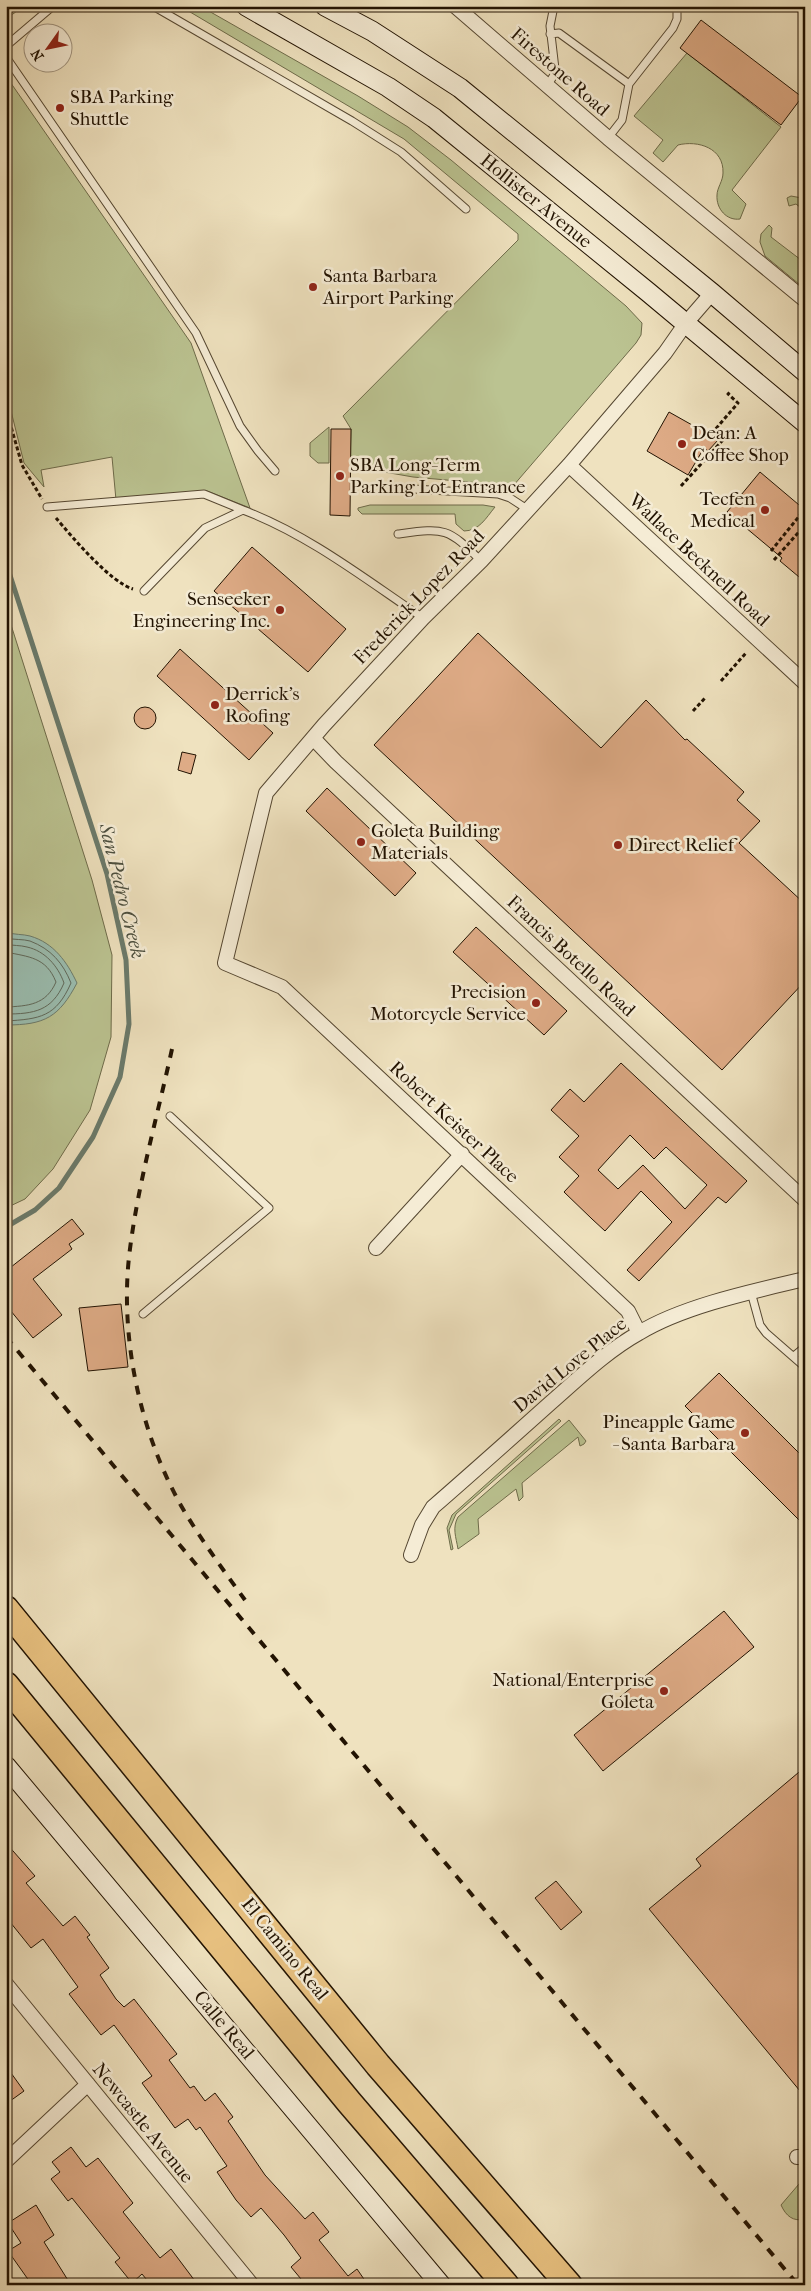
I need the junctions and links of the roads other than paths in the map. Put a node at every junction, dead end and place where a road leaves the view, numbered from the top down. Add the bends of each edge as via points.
1 (53, 6) edge
2 (153, 6) edge
3 (246, 6) edge
4 (325, 6) edge
5 (554, 6) edge
6 (677, 6) edge
7 (460, 8) edge
8 (550, 34) junction
9 (6, 46) edge
10 (6, 57) edge
11 (628, 84) junction
12 (547, 86) junction
13 (608, 138) junction
14 (466, 209) dead end
15 (712, 293) junction
16 (805, 300) edge
17 (686, 323) junction
18 (805, 372) edge
19 (805, 423) edge
20 (568, 465) junction
21 (275, 471) dead end
22 (397, 488) dead end
23 (47, 507) dead end
24 (527, 509) junction
25 (243, 510) junction
26 (398, 534) dead end
27 (481, 561) junction
28 (144, 591) dead end
29 (423, 618) junction
30 (805, 683) edge
31 (313, 738) junction
32 (225, 964) joint
33 (170, 1116) dead end
34 (462, 1154) junction
35 (805, 1200) edge
36 (376, 1248) dead end
37 (805, 1279) edge
38 (751, 1292) junction
39 (143, 1314) dead end
40 (639, 1333) junction
41 (805, 1347) edge
42 (794, 1356) junction
43 (805, 1366) edge
44 (412, 1555) dead end
45 (6, 1609) edge
46 (6, 1685) edge
47 (6, 1766) edge
48 (6, 1984) edge
49 (88, 2084) junction
50 (6, 2161) edge
51 (252, 2285) edge
52 (441, 2285) edge
53 (506, 2285) edge
54 (569, 2285) edge

1 - 9 lane
2 - 14 lane via 401,152
3 - 17 main road, Hollister Avenue via 434,118
4 - 15 main road, Hollister Avenue via 372,31 460,88
5 - 8 lane
6 - 11 lane via 673,28
7 - 12 street, Firestone Road
8 - 11 lane via 559,33
8 - 12 lane via 555,69
10 - 21 lane via 196,333 240,426
11 - 13 lane via 622,120
12 - 13 street, Firestone Road
13 - 16 street, Firestone Road
15 - 17 street, Frederick Lopez Road
15 - 18 main road, Hollister Avenue
17 - 19 main road, Hollister Avenue
17 - 20 street, Frederick Lopez Road via 665,353
20 - 24 street, Frederick Lopez Road
20 - 30 street, Wallace Becknell Road
22 - 24 lane via 498,494
23 - 25 lane via 204,494
24 - 27 street, Frederick Lopez Road
25 - 28 lane via 205,528
25 - 29 lane via 304,538
26 - 27 lane via 446,531
27 - 29 street, Frederick Lopez Road
29 - 31 street, Frederick Lopez Road
31 - 32 street, Frederick Lopez Road via 266,793
31 - 35 street, Francis Botello Road
32 - 34 street, Robert Keister Place via 282,987
33 - 39 lane via 268,1208
34 - 36 street
34 - 40 street, Robert Keister Place via 628,1311
37 - 38 street, David Love Place
38 - 40 street, David Love Place via 667,1318
38 - 42 lane via 760,1325 766,1334
40 - 44 street, David Love Place via 564,1391 433,1507 422,1524
41 - 42 lane
42 - 43 lane
45 - 54 highway, El Camino Real via 378,2065
46 - 53 highway via 349,2102
47 - 52 main road, Calle Real
48 - 49 street, Newcastle Avenue
49 - 50 street
49 - 51 street, Newcastle Avenue

